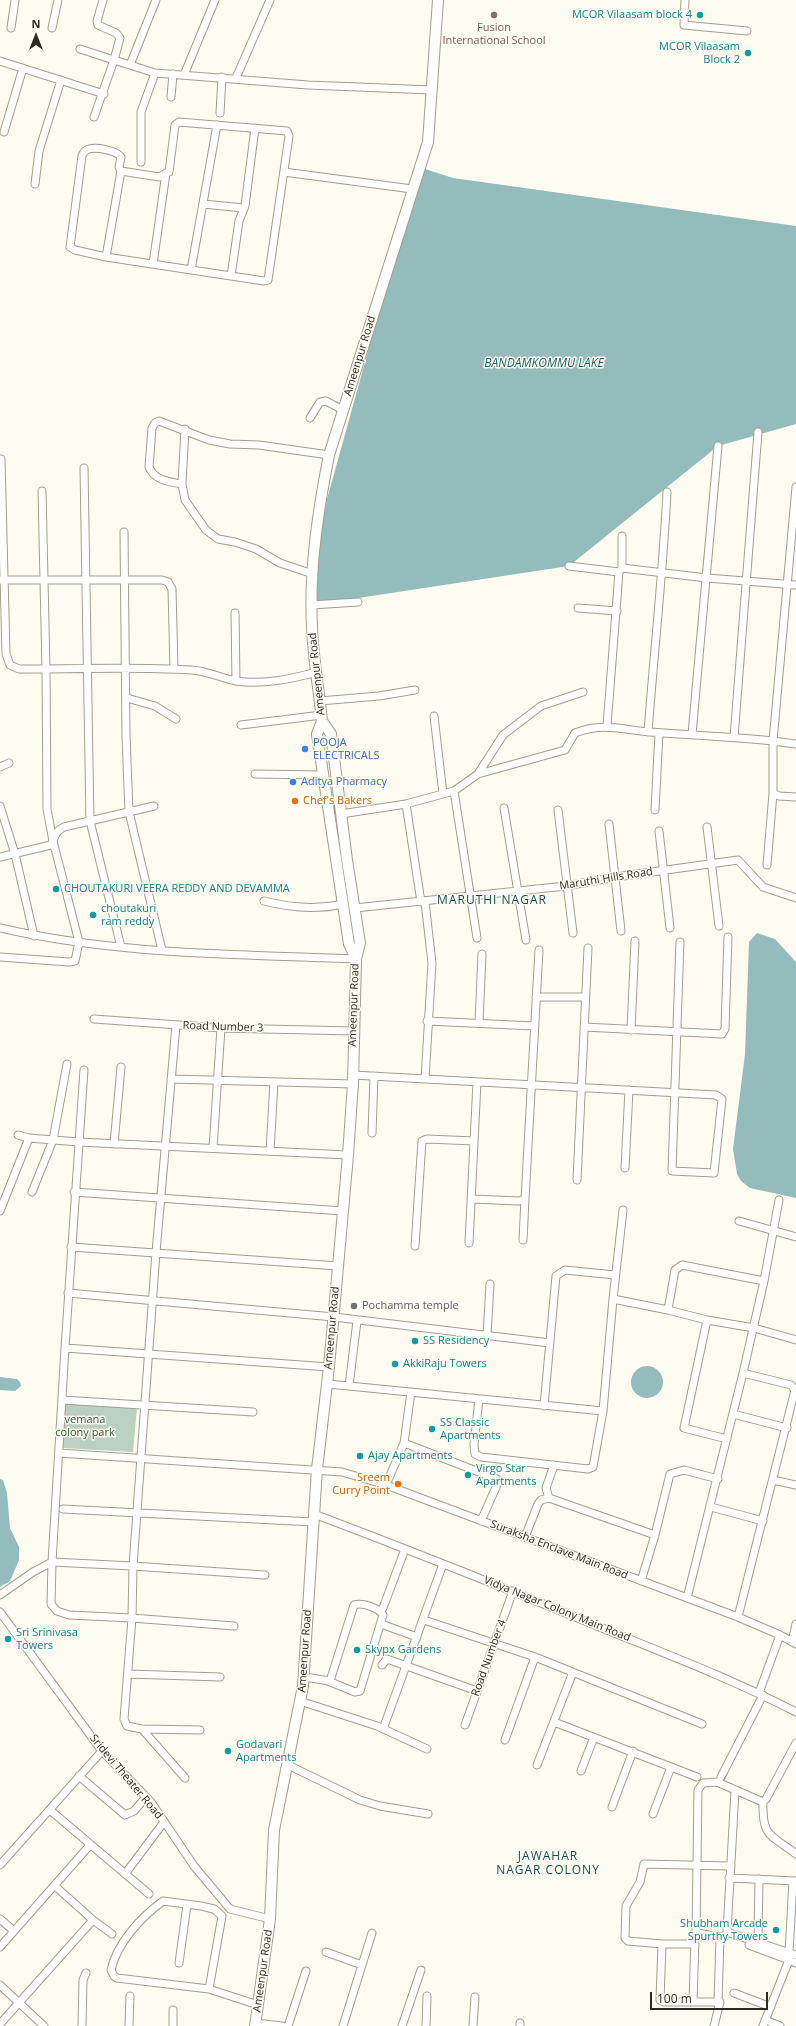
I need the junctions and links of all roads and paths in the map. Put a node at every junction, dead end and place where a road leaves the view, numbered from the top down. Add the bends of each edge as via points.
1 (15, 0) edge
2 (58, 0) edge
3 (103, 0) edge
4 (156, 0) edge
5 (215, 0) edge
6 (270, 0) edge
7 (438, 0) edge
8 (685, 0) edge
9 (11, 28) dead end
10 (52, 28) dead end
11 (747, 30) dead end
12 (80, 48) dead end
13 (0, 60) edge
14 (114, 60) junction
15 (130, 65) junction
16 (23, 68) junction
17 (155, 73) junction
18 (173, 74) junction
19 (184, 75) junction
20 (222, 77) junction
21 (236, 78) junction
22 (61, 80) junction
23 (432, 90) junction
24 (104, 94) junction
25 (171, 97) dead end
26 (220, 113) dead end
27 (94, 117) dead end
28 (216, 125) junction
29 (256, 128) junction
30 (4, 132) dead end
31 (141, 162) dead end
32 (121, 171) junction
33 (284, 172) junction
34 (166, 173) junction
35 (35, 184) dead end
36 (412, 189) junction
37 (203, 204) junction
38 (244, 208) junction
39 (106, 257) junction
40 (153, 264) junction
41 (192, 270) junction
42 (230, 276) junction
43 (343, 410) junction
44 (310, 418) dead end
45 (185, 430) junction
46 (758, 432) dead end
47 (718, 446) dead end
48 (329, 455) junction
49 (1, 459) dead end
50 (84, 468) dead end
51 (182, 484) junction
52 (796, 487) edge
53 (42, 490) dead end
54 (667, 492) dead end
55 (124, 532) dead end
56 (622, 536) dead end
57 (569, 566) dead end
58 (620, 570) junction
59 (662, 573) junction
60 (313, 574) junction
61 (707, 578) junction
62 (87, 579) junction
63 (125, 579) junction
64 (2, 580) edge
65 (44, 580) junction
66 (747, 582) junction
67 (787, 585) junction
68 (796, 585) edge
69 (358, 602) dead end
70 (312, 605) junction
71 (578, 608) dead end
72 (617, 611) junction
73 (235, 613) dead end
74 (3, 635) edge
75 (127, 667) junction
76 (88, 668) junction
77 (46, 669) junction
78 (174, 669) junction
79 (317, 672) junction
80 (236, 681) junction
81 (415, 690) dead end
82 (583, 692) dead end
83 (127, 698) junction
84 (320, 701) junction
85 (434, 716) dead end
86 (322, 718) junction
87 (176, 719) dead end
88 (241, 725) dead end
89 (607, 726) junction
90 (648, 732) junction
91 (659, 733) junction
92 (692, 734) junction
93 (734, 737) junction
94 (773, 741) junction
95 (796, 744) edge
96 (9, 762) dead end
97 (0, 767) edge
98 (256, 774) dead end
99 (478, 774) junction
100 (323, 778) junction
101 (336, 781) junction
102 (454, 791) junction
103 (773, 793) junction
104 (443, 794) junction
105 (796, 797) edge
106 (406, 804) junction
107 (0, 806) edge
108 (154, 806) dead end
109 (504, 808) dead end
110 (558, 810) dead end
111 (655, 810) dead end
112 (129, 812) junction
113 (341, 814) junction
114 (90, 821) junction
115 (609, 824) dead end
116 (707, 827) dead end
117 (659, 831) dead end
118 (53, 841) junction
119 (15, 854) junction
120 (0, 857) edge
121 (711, 862) junction
122 (767, 865) dead end
123 (664, 870) junction
124 (616, 877) junction
125 (566, 886) junction
126 (518, 891) junction
127 (471, 896) junction
128 (796, 898) edge
129 (264, 901) dead end
130 (423, 902) junction
131 (343, 904) junction
132 (355, 908) junction
133 (719, 926) dead end
134 (0, 928) edge
135 (670, 928) dead end
136 (621, 931) dead end
137 (573, 933) dead end
138 (34, 936) junction
139 (728, 937) dead end
140 (477, 938) dead end
141 (526, 940) dead end
142 (635, 941) dead end
143 (79, 942) junction
144 (680, 942) dead end
145 (120, 947) junction
146 (588, 948) dead end
147 (162, 950) junction
148 (539, 950) dead end
149 (482, 954) dead end
150 (0, 957) edge
151 (356, 959) junction
152 (536, 997) junction
153 (584, 997) junction
154 (94, 1019) dead end
155 (427, 1021) junction
156 (479, 1023) junction
157 (176, 1025) junction
158 (534, 1026) junction
159 (584, 1027) junction
160 (221, 1028) junction
161 (631, 1030) junction
162 (353, 1031) junction
163 (677, 1032) junction
164 (67, 1064) dead end
165 (121, 1067) dead end
166 (84, 1070) dead end
167 (374, 1076) junction
168 (171, 1079) junction
169 (353, 1079) junction
170 (425, 1079) junction
171 (217, 1080) junction
172 (274, 1082) junction
173 (477, 1082) junction
174 (531, 1085) junction
175 (582, 1088) junction
176 (630, 1090) junction
177 (675, 1093) junction
178 (372, 1133) dead end
179 (18, 1135) dead end
180 (29, 1138) junction
181 (53, 1140) junction
182 (474, 1141) junction
183 (79, 1142) junction
184 (114, 1144) junction
185 (165, 1145) junction
186 (213, 1148) junction
187 (270, 1151) junction
188 (348, 1156) junction
189 (625, 1168) dead end
190 (576, 1180) dead end
191 (32, 1192) dead end
192 (74, 1192) junction
193 (161, 1198) junction
194 (472, 1199) junction
195 (525, 1199) junction
196 (779, 1200) dead end
197 (623, 1210) dead end
198 (0, 1211) edge
199 (344, 1211) junction
200 (738, 1221) dead end
201 (772, 1230) junction
202 (796, 1237) edge
203 (523, 1240) dead end
204 (469, 1243) dead end
205 (415, 1246) dead end
206 (71, 1247) junction
207 (156, 1252) junction
208 (338, 1266) junction
209 (615, 1275) junction
210 (764, 1281) junction
211 (490, 1284) dead end
212 (68, 1293) junction
213 (613, 1299) junction
214 (153, 1301) junction
215 (668, 1310) junction
216 (334, 1317) junction
217 (707, 1320) junction
218 (357, 1321) junction
219 (754, 1328) junction
220 (487, 1335) junction
221 (796, 1340) edge
222 (550, 1343) junction
223 (65, 1348) junction
224 (149, 1354) junction
225 (329, 1367) junction
226 (743, 1373) junction
227 (327, 1384) junction
228 (350, 1386) junction
229 (411, 1392) junction
230 (479, 1399) junction
231 (62, 1400) junction
232 (145, 1405) junction
233 (544, 1406) junction
234 (603, 1411) junction
235 (253, 1412) dead end
236 (733, 1414) junction
237 (787, 1428) junction
238 (727, 1439) junction
239 (404, 1443) junction
240 (59, 1454) junction
241 (141, 1459) junction
242 (554, 1465) junction
243 (317, 1469) junction
244 (718, 1479) junction
245 (773, 1480) junction
246 (386, 1485) junction
247 (796, 1485) edge
248 (549, 1498) junction
249 (711, 1507) junction
250 (63, 1509) dead end
251 (137, 1513) junction
252 (313, 1518) junction
253 (481, 1521) junction
254 (763, 1521) junction
255 (655, 1535) junction
256 (525, 1537) junction
257 (405, 1549) junction
258 (52, 1562) junction
259 (443, 1564) junction
260 (133, 1566) junction
261 (265, 1575) dead end
262 (641, 1581) junction
263 (513, 1591) junction
264 (1, 1595) edge
265 (687, 1598) junction
266 (383, 1608) dead end
267 (0, 1612) edge
268 (738, 1617) junction
269 (132, 1618) junction
270 (424, 1620) junction
271 (380, 1624) junction
272 (796, 1624) edge
273 (234, 1626) dead end
274 (780, 1635) junction
275 (417, 1637) junction
276 (794, 1643) edge
277 (494, 1644) junction
278 (535, 1658) junction
279 (382, 1664) dead end
280 (406, 1666) junction
281 (573, 1672) junction
282 (128, 1674) junction
283 (220, 1677) dead end
284 (304, 1677) junction
285 (328, 1681) junction
286 (477, 1691) junction
287 (760, 1694) junction
288 (300, 1701) junction
289 (796, 1712) edge
290 (554, 1722) junction
291 (702, 1724) dead end
292 (465, 1726) dead end
293 (142, 1729) junction
294 (383, 1729) junction
295 (200, 1730) dead end
296 (594, 1737) junction
297 (505, 1740) dead end
298 (796, 1743) edge
299 (427, 1748) dead end
300 (102, 1751) junction
301 (633, 1751) junction
302 (288, 1765) junction
303 (537, 1765) dead end
304 (671, 1767) junction
305 (581, 1771) dead end
306 (79, 1776) junction
307 (697, 1777) dead end
308 (721, 1777) dead end
309 (185, 1778) dead end
310 (735, 1791) junction
311 (146, 1797) junction
312 (766, 1799) dead end
313 (612, 1807) dead end
314 (50, 1810) junction
315 (428, 1814) dead end
316 (653, 1814) dead end
317 (164, 1822) junction
318 (90, 1845) junction
319 (796, 1854) edge
320 (696, 1864) junction
321 (0, 1865) edge
322 (729, 1866) junction
323 (125, 1874) junction
324 (729, 1878) junction
325 (759, 1879) junction
326 (795, 1881) edge
327 (55, 1886) junction
328 (149, 1894) dead end
329 (225, 1903) junction
330 (187, 1905) junction
331 (219, 1912) junction
332 (0, 1919) edge
333 (270, 1919) junction
334 (94, 1920) junction
335 (14, 1931) junction
336 (727, 1932) junction
337 (372, 1933) dead end
338 (112, 1934) dead end
339 (696, 1935) junction
340 (721, 1939) junction
341 (758, 1941) junction
342 (662, 1944) junction
343 (695, 1944) junction
344 (748, 1945) dead end
345 (0, 1946) edge
346 (326, 1952) dead end
347 (793, 1958) edge
348 (179, 1963) dead end
349 (362, 1965) junction
350 (421, 1970) dead end
351 (306, 1971) dead end
352 (86, 1973) dead end
353 (0, 1985) edge
354 (209, 1989) junction
355 (734, 1992) dead end
356 (130, 1996) dead end
357 (427, 1996) dead end
358 (475, 1997) dead end
359 (693, 2002) junction
360 (718, 2002) junction
361 (20, 2003) junction
362 (258, 2005) junction
363 (771, 2007) junction
364 (174, 2010) dead end
365 (764, 2023) edge
366 (0, 2024) edge
367 (255, 2024) edge
368 (44, 2026) edge
369 (82, 2026) edge
370 (128, 2026) edge
371 (173, 2026) edge
372 (282, 2026) edge
373 (288, 2026) edge
374 (343, 2026) edge
375 (402, 2026) edge
376 (426, 2026) edge
377 (473, 2026) edge
378 (714, 2026) edge
379 (780, 2026) edge

1 - 9 street
2 - 10 street
3 - 14 street via 98,25 116,32 120,38
4 - 15 street
5 - 19 street
6 - 21 street
7 - 23 street, Ameenpur Road
8 - 11 street via 684,26
12 - 14 street
13 - 16 street
14 - 15 street
14 - 24 street
15 - 17 street
16 - 22 street
16 - 30 street
17 - 18 street
17 - 31 street via 141,112
18 - 19 street
18 - 25 street
19 - 20 street
20 - 21 street
20 - 26 street
21 - 23 street via 308,86
22 - 24 street
22 - 35 street via 39,151
23 - 36 street, Ameenpur Road via 428,142
24 - 27 street
28 - 29 street
28 - 34 street via 177,123 170,169
28 - 37 street
29 - 33 street via 287,131 289,136
29 - 38 street
32 - 34 street via 159,177
32 - 39 street
32 - 39 street via 117,152 89,149 82,156 70,247
33 - 36 street
33 - 42 street via 268,280
34 - 40 street
36 - 43 street, Ameenpur Road
37 - 38 street
37 - 41 street
38 - 42 street via 239,221
39 - 40 street
40 - 41 street
41 - 42 street
43 - 44 street via 326,400 320,402
43 - 48 street, Ameenpur Road
45 - 48 street via 209,440 230,444 259,445
45 - 51 street
45 - 51 street via 159,421 155,423 152,428 149,467 157,478 165,482
46 - 66 street
47 - 61 street
48 - 60 street, Ameenpur Road via 319,508
49 - 64 street
50 - 62 street
51 - 60 street via 185,500 194,515 206,530 218,539 256,549 280,563
52 - 67 street
53 - 65 street
54 - 59 street
55 - 63 street
56 - 58 street
57 - 58 street
58 - 59 street
58 - 72 street
59 - 61 street
59 - 90 street
60 - 70 street, Ameenpur Road
61 - 66 street
61 - 92 street
62 - 63 street
62 - 65 street
62 - 76 street
63 - 75 street
63 - 78 street via 162,580 168,582 172,588
64 - 65 street
64 - 74 street
65 - 77 street
66 - 67 street
66 - 93 street
67 - 68 street
67 - 94 street
69 - 70 street
70 - 79 street, Ameenpur Road
71 - 72 street
72 - 89 street
73 - 80 street
74 - 77 street via 10,665 19,669
75 - 76 street
75 - 78 street
75 - 83 street
76 - 77 street
76 - 114 street
77 - 118 street via 47,809
78 - 80 street via 194,670
79 - 80 street via 289,679
79 - 84 street, Ameenpur Road
81 - 84 street
82 - 99 street via 541,706 503,735
83 - 87 street via 155,706
83 - 112 street
84 - 86 street, Ameenpur Road
85 - 104 street
86 - 88 street
86 - 100 street, Ameenpur Road via 317,734
86 - 101 street via 331,734
89 - 90 street
89 - 99 street via 587,728 575,733 565,750
90 - 91 street
91 - 92 street
91 - 111 street
92 - 93 street
93 - 94 street
94 - 95 street
94 - 103 street
96 - 97 street
98 - 100 street
99 - 102 street
100 - 101 street
100 - 131 street, Ameenpur Road
101 - 113 street
102 - 104 street
102 - 127 street
103 - 105 street
103 - 122 street
104 - 106 street
106 - 113 street
106 - 130 street
107 - 119 street
108 - 112 street
109 - 126 street
110 - 125 street
112 - 114 street
112 - 147 street
113 - 132 street
114 - 118 street via 57,830
114 - 145 street
115 - 124 street
116 - 121 street
117 - 123 street
118 - 119 street via 51,845
118 - 143 street
119 - 120 street
119 - 138 street
121 - 123 street, Maruthi Hills Road
121 - 128 street, Maruthi Hills Road via 738,860 763,887
121 - 133 street
123 - 124 street, Maruthi Hills Road
123 - 135 street
124 - 125 street, Maruthi Hills Road
124 - 136 street
125 - 126 street, Maruthi Hills Road
125 - 137 street
126 - 127 street, Maruthi Hills Road
126 - 141 street
127 - 130 street, Maruthi Hills Road
127 - 140 street
129 - 131 street via 301,908 324,908
130 - 132 street, Maruthi Hills Road
130 - 155 street via 432,963
131 - 151 street, Ameenpur Road via 349,944
132 - 151 street via 360,943
134 - 138 street
138 - 143 street
139 - 163 street via 724,1032 720,1035
142 - 161 street
143 - 145 street
143 - 150 street via 75,961
144 - 163 street
145 - 147 street
146 - 153 street
147 - 151 street
148 - 152 street
149 - 156 street
151 - 162 street, Ameenpur Road
152 - 153 street
152 - 158 street
153 - 159 street
154 - 157 street, Road Number 3
155 - 156 street
155 - 170 street
156 - 158 street
157 - 160 street, Road Number 3
157 - 168 street
158 - 174 street
159 - 161 street
159 - 175 street
160 - 162 street, Road Number 3
160 - 171 street
161 - 163 street
162 - 169 street, Ameenpur Road
163 - 177 street
164 - 181 street
165 - 184 street
166 - 183 street
167 - 169 street
167 - 170 street
167 - 178 street
168 - 171 street
168 - 185 street
169 - 172 street
169 - 188 street, Ameenpur Road
170 - 173 street
171 - 172 street
171 - 186 street
172 - 187 street
173 - 174 street
173 - 182 street
174 - 175 street
174 - 195 street
175 - 176 street
175 - 190 street
176 - 177 street
176 - 189 street
177 - 177 street via 716,1095 722,1099 714,1173 672,1171
179 - 180 street
180 - 181 street
180 - 198 street
181 - 183 street
181 - 191 street
182 - 194 street
182 - 205 street via 422,1141
183 - 184 street
183 - 192 street
184 - 185 street
185 - 186 street
185 - 193 street
186 - 187 street
187 - 188 street
188 - 199 street, Ameenpur Road
192 - 193 street
192 - 206 street
193 - 199 street
193 - 207 street
194 - 195 street
194 - 204 street
195 - 203 street
196 - 201 street
197 - 209 street
199 - 208 street, Ameenpur Road
200 - 201 street
201 - 202 street
201 - 210 street
206 - 207 street
206 - 212 street
207 - 208 street
207 - 214 street
208 - 216 street, Ameenpur Road
209 - 213 street
209 - 222 street via 565,1270 556,1276
210 - 215 street via 682,1265 675,1270
210 - 219 street
211 - 220 street
212 - 214 street
212 - 223 street
213 - 215 street
213 - 234 street
214 - 216 street
214 - 224 street
215 - 217 street
216 - 218 street
216 - 225 street, Ameenpur Road
217 - 219 street
217 - 238 street via 684,1428
218 - 220 street
218 - 228 street
219 - 221 street
219 - 226 street
220 - 222 street
222 - 233 street
223 - 224 street
223 - 231 street
224 - 225 street
224 - 232 street
225 - 227 street, Ameenpur Road
226 - 236 street
226 - 237 street via 791,1385 795,1390 795,1398
227 - 228 street
227 - 243 street, Ameenpur Road
228 - 229 street
229 - 230 street
229 - 239 street
230 - 233 street
230 - 242 street via 475,1454 481,1457
231 - 232 street
231 - 240 street
232 - 235 street
232 - 241 street
233 - 234 street
234 - 242 street via 593,1467 588,1469
236 - 237 street
236 - 238 street
237 - 245 street
238 - 244 street
239 - 246 street
239 - 253 street via 496,1479 497,1485
240 - 241 street, Suraksha Enclave Main Road
240 - 258 street
241 - 243 street, Suraksha Enclave Main Road
241 - 251 street
242 - 248 street via 546,1488
243 - 246 street, Suraksha Enclave Main Road via 342,1472
243 - 252 street, Ameenpur Road
244 - 249 street
244 - 255 street via 684,1470 670,1474
245 - 247 street
245 - 254 street
246 - 253 street, Suraksha Enclave Main Road
248 - 255 street
248 - 256 street via 541,1500 538,1504
249 - 254 street
249 - 265 street
250 - 251 street, Vidya Nagar Colony Main Road
251 - 252 street, Vidya Nagar Colony Main Road
251 - 260 street
252 - 257 street, Vidya Nagar Colony Main Road
252 - 284 street, Ameenpur Road
253 - 256 street, Suraksha Enclave Main Road
254 - 268 street
255 - 262 street
256 - 262 street, Suraksha Enclave Main Road
257 - 259 street, Vidya Nagar Colony Main Road
257 - 266 street
258 - 260 street
258 - 264 street
258 - 269 street via 51,1604 56,1611 69,1615
259 - 263 street, Vidya Nagar Colony Main Road
259 - 270 street
260 - 261 street
260 - 269 street
262 - 265 street, Suraksha Enclave Main Road
263 - 277 street, Road Number 4
263 - 287 street, Vidya Nagar Colony Main Road via 683,1659
265 - 268 street, Suraksha Enclave Main Road
267 - 300 street, Sridevi Theater Road
268 - 274 street, Suraksha Enclave Main Road
269 - 273 street
269 - 282 street
270 - 275 street
270 - 277 street
271 - 275 street
271 - 285 street via 360,1691 355,1692
271 - 285 street via 383,1616 380,1611 360,1603 354,1605
272 - 276 street
274 - 276 street, Suraksha Enclave Main Road
274 - 287 street
275 - 280 street
277 - 278 street
277 - 286 street, Road Number 4
278 - 281 street
278 - 297 street
279 - 280 street via 387,1658
280 - 286 street
280 - 294 street
281 - 290 street
281 - 291 street
282 - 283 street
282 - 293 street via 124,1719 127,1726
284 - 285 street
284 - 288 street, Ameenpur Road
286 - 292 street, Road Number 4
287 - 289 street, Vidya Nagar Colony Main Road
287 - 308 street
288 - 294 street
288 - 302 street, Ameenpur Road
290 - 296 street
290 - 303 street
293 - 295 street
293 - 309 street
294 - 299 street
296 - 301 street
296 - 305 street
298 - 312 street
300 - 306 street
300 - 311 street, Sridevi Theater Road
301 - 304 street
301 - 313 street
302 - 315 street via 360,1800
302 - 333 street, Ameenpur Road via 274,1830
304 - 307 street
304 - 316 street
306 - 311 street via 125,1815 134,1811
306 - 314 street
310 - 319 street via 763,1802 763,1820 767,1833
310 - 320 street via 717,1782 703,1783 699,1786
310 - 322 street
311 - 317 street, Sridevi Theater Road
314 - 318 street
314 - 321 street
317 - 323 street
317 - 329 street, Sridevi Theater Road via 194,1866
318 - 323 street
318 - 327 street
320 - 322 street
320 - 339 street
320 - 342 street via 647,1863 642,1867 640,1882 626,1906 625,1938 628,1941
322 - 324 street
323 - 328 street
324 - 325 street
324 - 336 street
325 - 326 street
325 - 341 street
326 - 347 street
327 - 334 street
327 - 335 street
329 - 331 street
329 - 333 street, Sridevi Theater Road via 230,1909
330 - 331 street
330 - 348 street
330 - 354 street via 163,1901 152,1909 124,1941 110,1970 117,1978
331 - 354 street via 222,1916
332 - 335 street
333 - 362 street, Ameenpur Road
334 - 338 street
334 - 361 street
335 - 345 street
336 - 340 street
336 - 341 street
337 - 349 street
339 - 340 street via 698,1933 720,1936
339 - 343 street
340 - 360 street
341 - 347 street
342 - 343 street
342 - 359 street via 660,2000
343 - 359 street
344 - 347 street
346 - 349 street
347 - 363 street
349 - 374 street
350 - 375 street
351 - 373 street
352 - 369 street via 83,1980
353 - 361 street
354 - 362 street
355 - 363 street
356 - 370 street
357 - 376 street
358 - 377 street
359 - 360 street
360 - 378 street via 721,2004
361 - 366 street
361 - 368 street
362 - 367 street, Ameenpur Road
363 - 365 street
364 - 371 street
365 - 379 street
367 - 372 street

